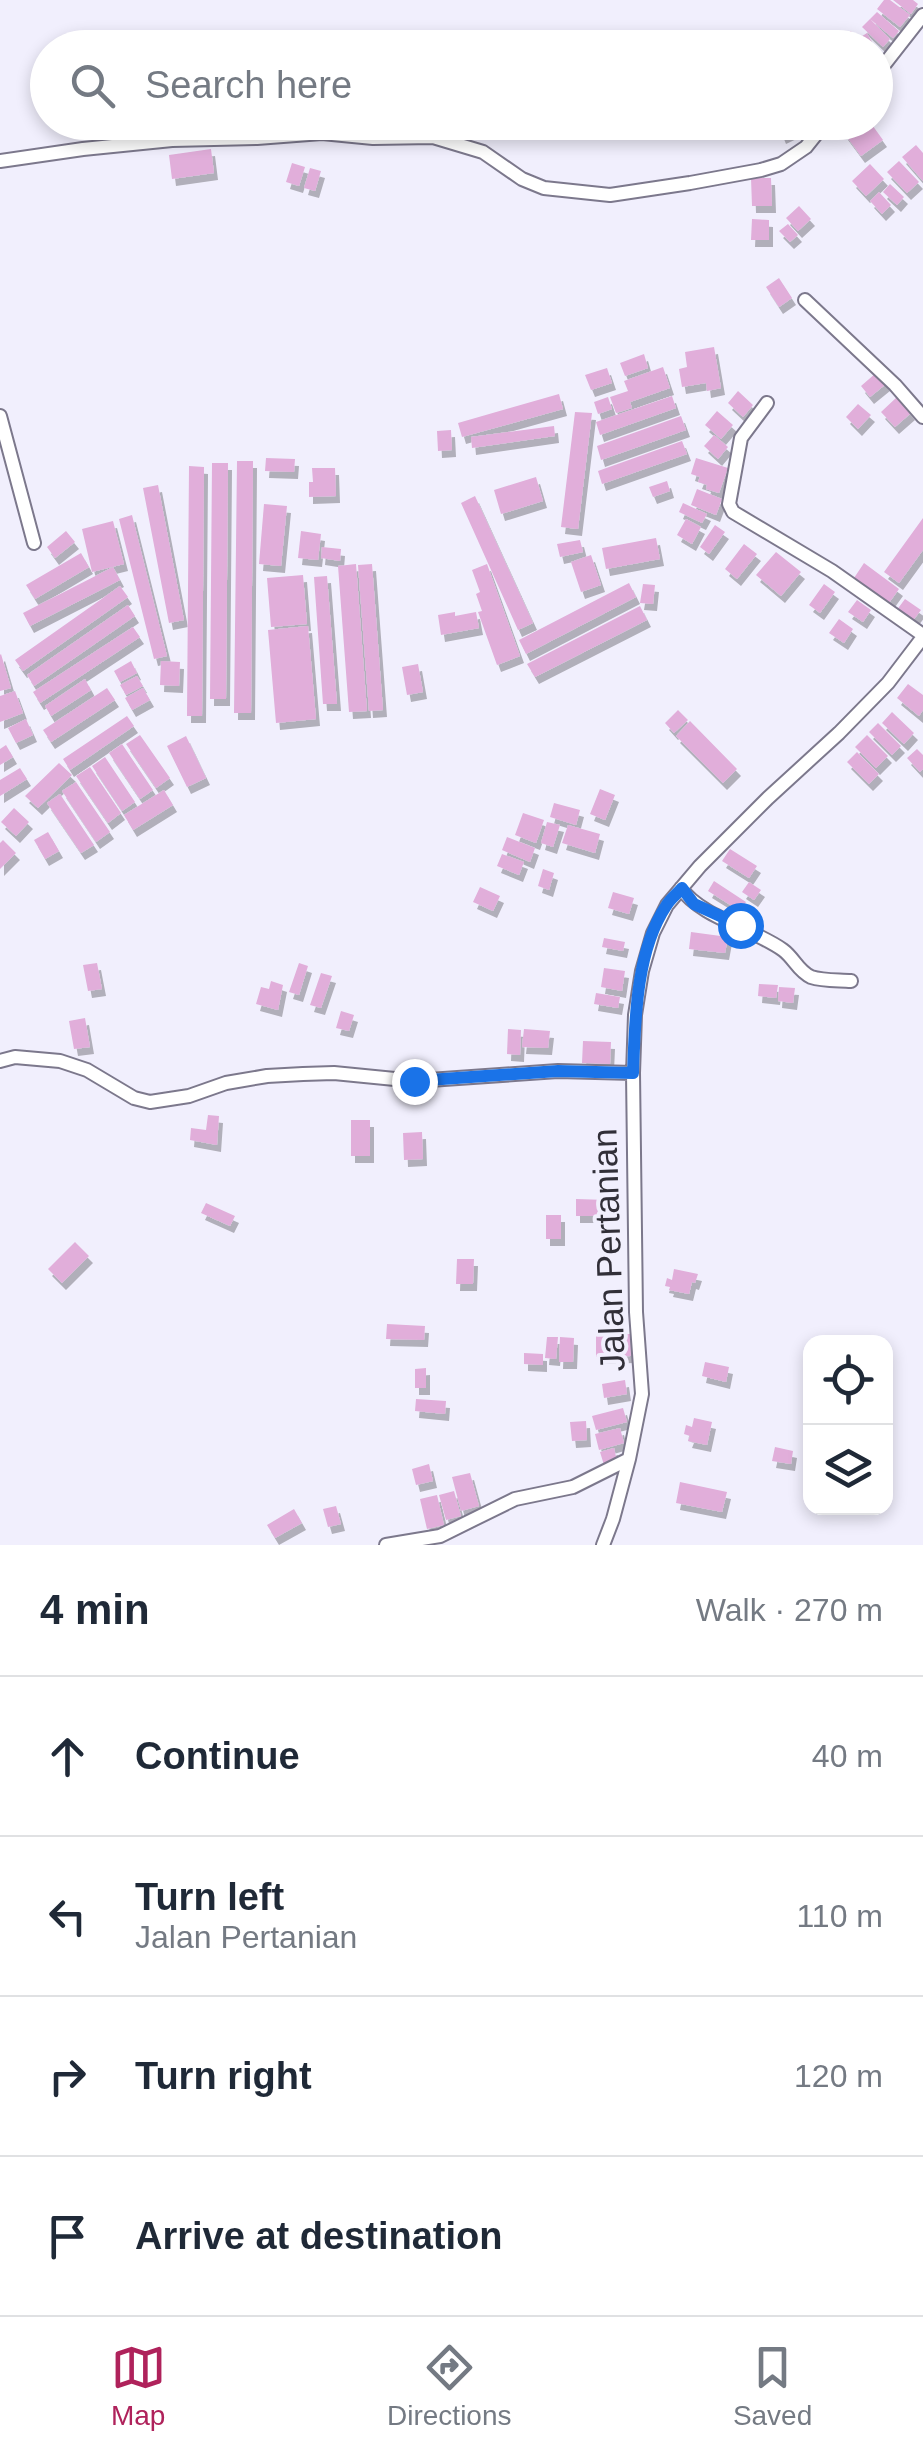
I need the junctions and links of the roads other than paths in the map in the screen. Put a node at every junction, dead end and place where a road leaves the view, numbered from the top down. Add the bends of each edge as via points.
1 (923, 15) edge
2 (893, 53) edge
3 (172, 140) edge
4 (444, 140) edge
5 (812, 140) edge
6 (0, 161) edge
7 (805, 300) dead end
8 (767, 403) dead end
9 (0, 416) edge
10 (923, 417) edge
11 (34, 543) dead end
12 (923, 636) edge
13 (682, 888) junction
14 (851, 981) dead end
15 (0, 1060) edge
16 (633, 1073) junction
17 (630, 1459) junction
18 (386, 1545) edge
19 (603, 1545) edge

1 - 2 street
3 - 6 street
4 - 5 street via 483,152 544,188 610,194 781,164
7 - 10 street
8 - 12 street via 741,438 733,512
9 - 11 street
12 - 13 street, Jalan Pertanian via 888,684
13 - 14 street via 694,904 782,949 806,974
13 - 16 street, Jalan Pertanian via 666,905 642,971
15 - 16 street via 60,1061 150,1102 285,1075 414,1081
16 - 17 street, Jalan Pertanian via 642,1394
17 - 18 street via 573,1487 515,1499 440,1536
17 - 19 street, Jalan Pertanian

